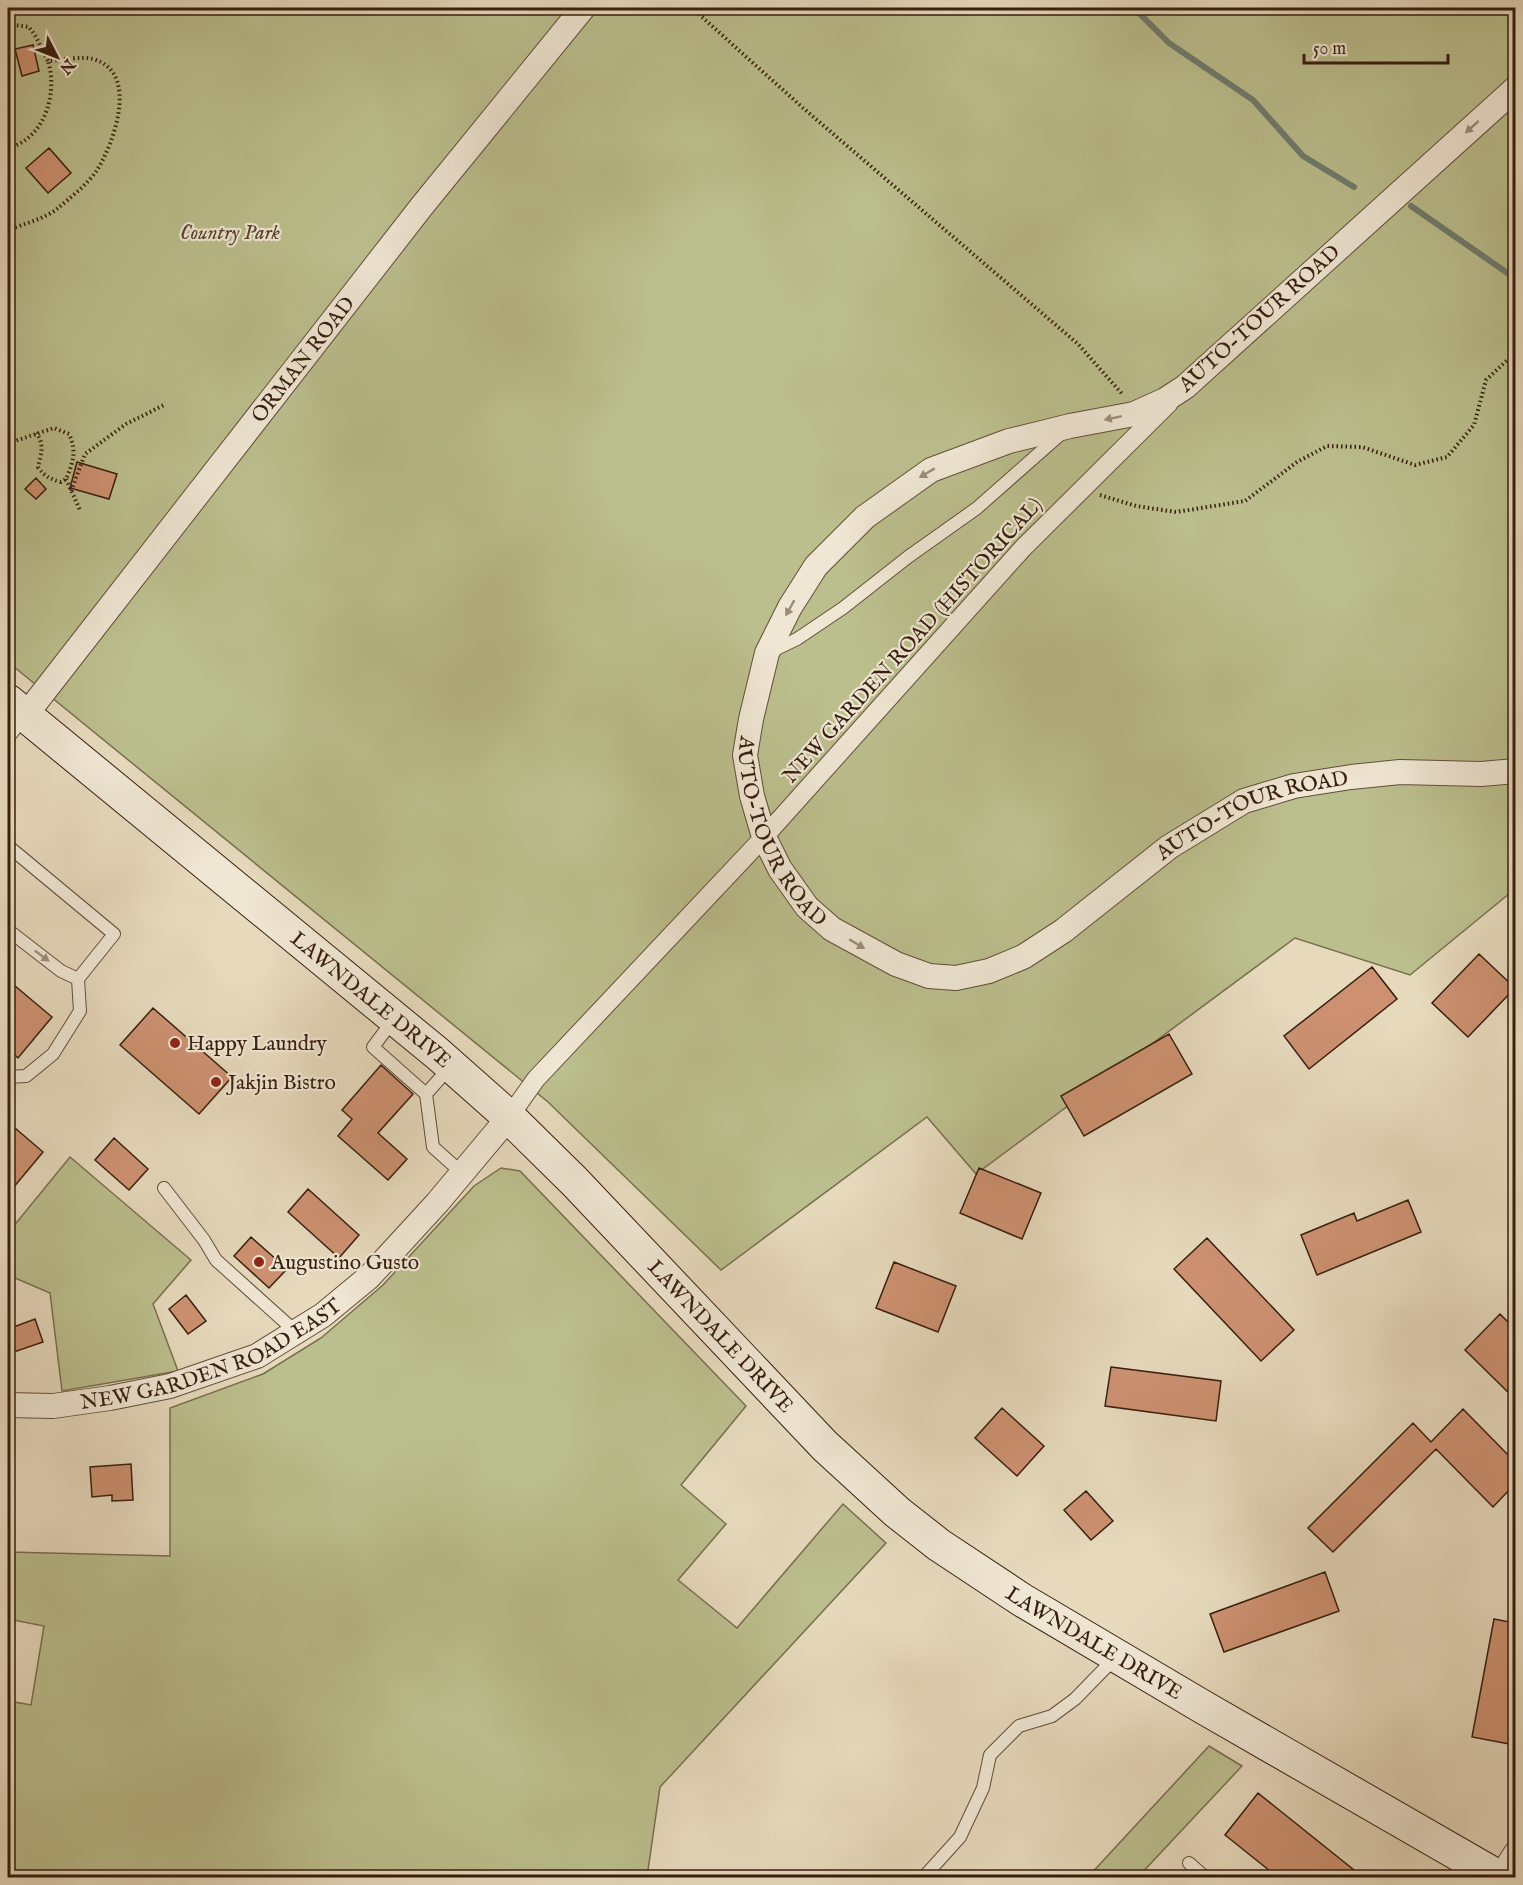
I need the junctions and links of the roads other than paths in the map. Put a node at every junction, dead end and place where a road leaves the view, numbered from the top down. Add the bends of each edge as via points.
1 (583, 8) edge
2 (1515, 88) edge
3 (1185, 387) junction
4 (1070, 426) junction
5 (767, 653) junction
6 (13, 719) edge
7 (1515, 771) edge
8 (764, 837) junction
9 (8, 846) edge
10 (8, 930) edge
11 (78, 979) junction
12 (394, 1019) junction
13 (451, 1066) junction
14 (8, 1077) edge
15 (426, 1094) junction
16 (509, 1117) junction
17 (462, 1173) junction
18 (164, 1188) dead end
19 (296, 1332) junction
20 (8, 1405) edge
21 (1116, 1657) junction
22 (1515, 1854) edge
23 (1189, 1863) dead end
24 (923, 1878) edge
25 (1206, 1878) edge
26 (1500, 1878) edge

1 - 6 street, ORMAN ROAD
2 -> 3 street, AUTO-TOUR ROAD
3 -> 4 street, AUTO-TOUR ROAD via 1134,414
3 - 8 street, NEW GARDEN ROAD (HISTORICAL) via 1023,548
4 - 5 lane via 977,508 843,608 797,639
4 -> 5 street, AUTO-TOUR ROAD via 1009,441 931,470 865,517 816,566
5 - 8 street, AUTO-TOUR ROAD via 746,755
6 - 12 main road, LAWNDALE DRIVE
8 -> 7 street, AUTO-TOUR ROAD via 789,883 807,907 832,929 896,964 929,976 956,978 989,971 1023,957 1063,931 1169,847 1244,801 1294,786 1351,777 1400,772
8 - 16 street, NEW GARDEN ROAD (HISTORICAL) via 536,1079
9 - 11 lane via 114,934
10 -> 11 lane
11 - 14 lane via 80,1011 53,1054 26,1076
12 - 13 main road, LAWNDALE DRIVE
12 - 15 lane via 373,1047
13 - 15 lane
13 - 16 main road, LAWNDALE DRIVE
15 - 17 lane via 434,1148
16 - 17 street, NEW GARDEN ROAD EAST
16 - 21 main road, LAWNDALE DRIVE via 859,1479 981,1574
17 - 19 street, NEW GARDEN ROAD EAST via 369,1277
18 - 19 lane via 216,1260
19 - 20 street, NEW GARDEN ROAD EAST via 257,1356 170,1386 53,1406
21 - 24 lane via 1075,1699 1052,1716 1019,1726 990,1755 983,1788 960,1837
21 - 26 main road, LAWNDALE DRIVE
22 - 26 street
23 - 25 lane

